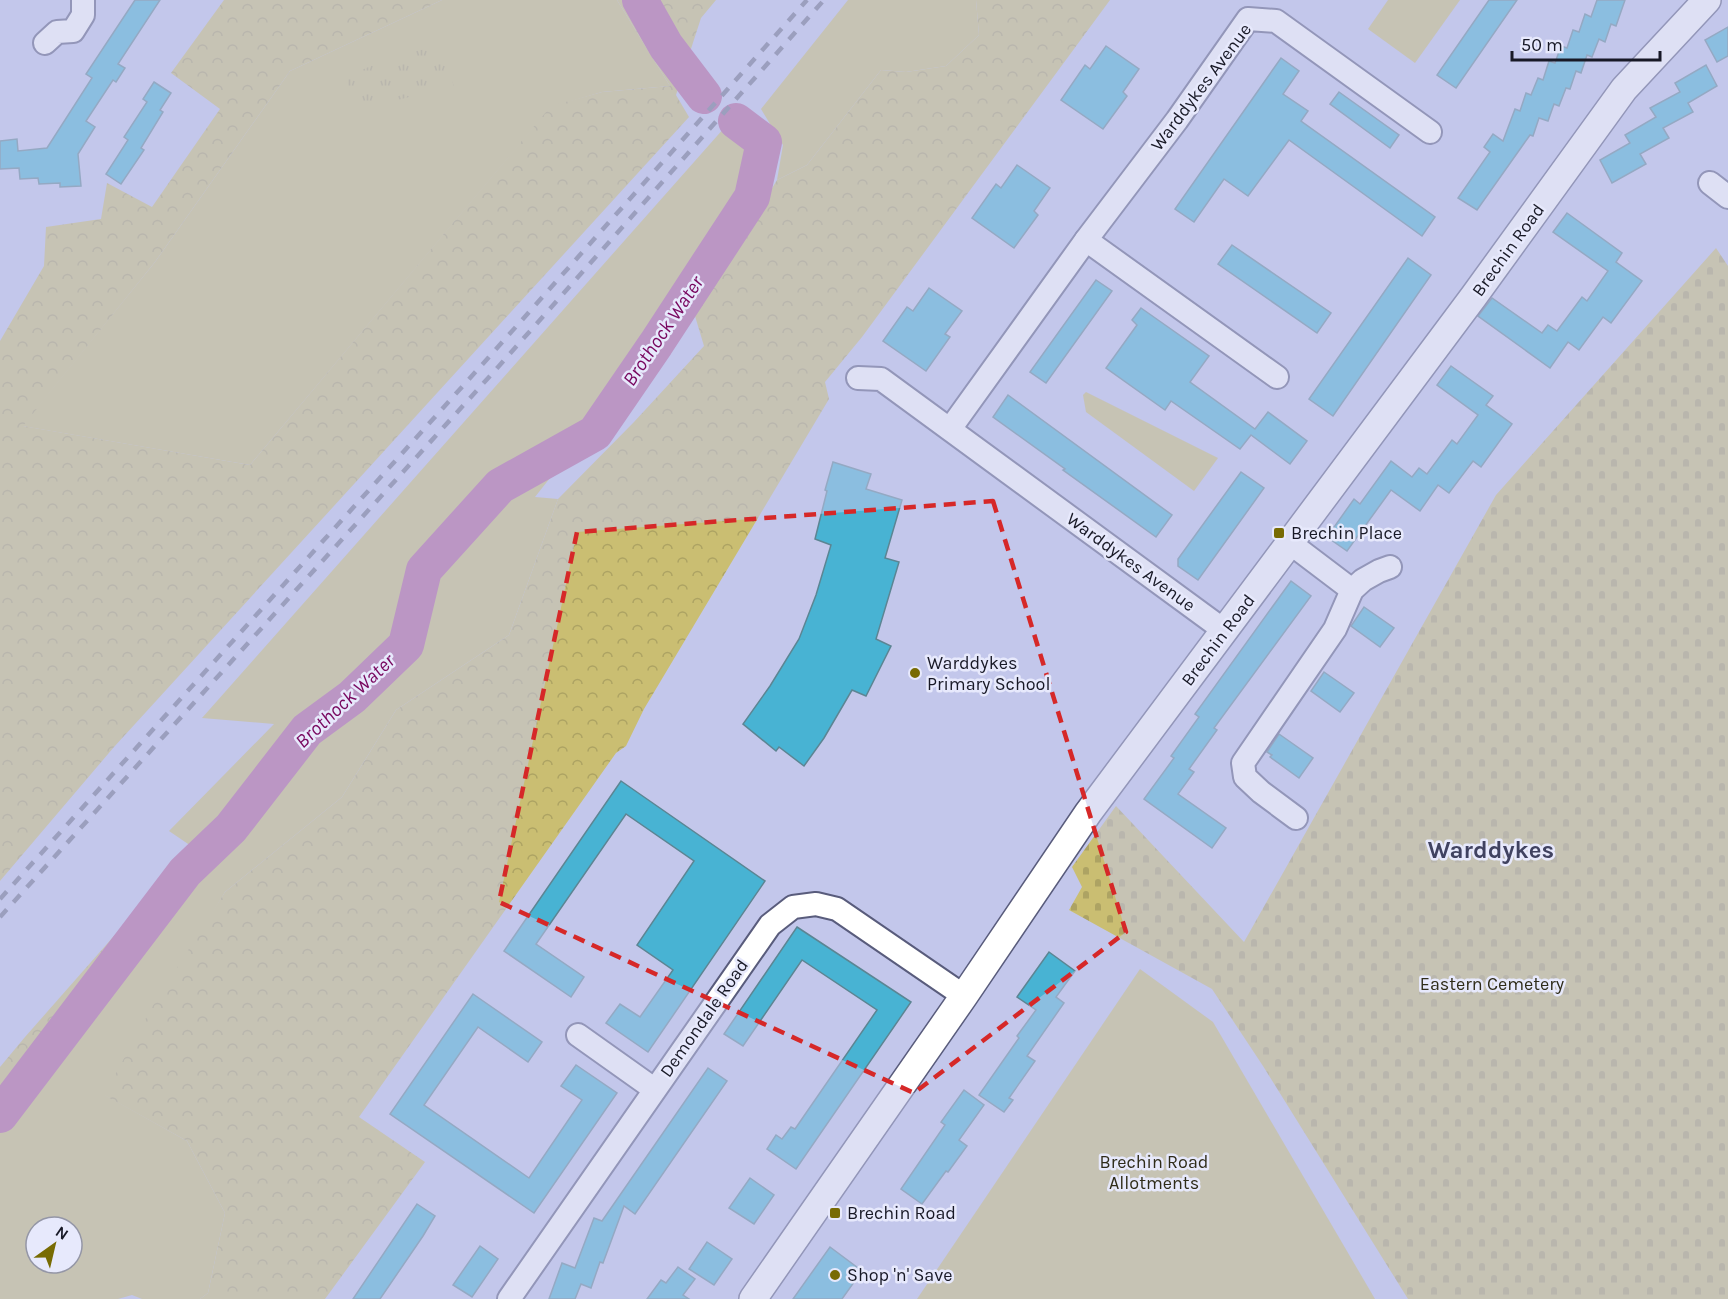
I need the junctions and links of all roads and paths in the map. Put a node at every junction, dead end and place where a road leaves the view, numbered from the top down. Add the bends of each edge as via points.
1 (82, 0) edge
2 (1707, 0) edge
3 (45, 43) dead end
4 (1430, 132) dead end
5 (1710, 183) dead end
6 (1728, 197) edge
7 (1086, 240) junction
8 (1277, 377) dead end
9 (858, 378) dead end
10 (950, 429) junction
11 (1290, 543) junction
12 (1390, 567) dead end
13 (1352, 590) junction
14 (1225, 631) junction
15 (1296, 818) dead end
16 (964, 996) junction
17 (578, 1035) dead end
18 (654, 1089) junction
19 (509, 1299) edge
20 (753, 1299) edge

1 - 3 street via 82,15 73,31 57,32
2 - 11 street, Brechin Road via 1624,89
4 - 7 street, Warddykes Avenue via 1276,21 1248,19
5 - 6 street
7 - 8 street
7 - 10 street, Warddykes Avenue
9 - 10 street, Warddykes Avenue via 881,379
10 - 14 street, Warddykes Avenue
11 - 13 street
11 - 14 street, Brechin Road
12 - 13 street
13 - 15 street via 1335,630 1243,763 1245,777
14 - 16 street, Brechin Road via 1088,813
16 - 18 street, Demondale Road via 837,909 816,904 793,907 770,925
16 - 20 street, Brechin Road
17 - 18 street
18 - 19 street, Demondale Road

